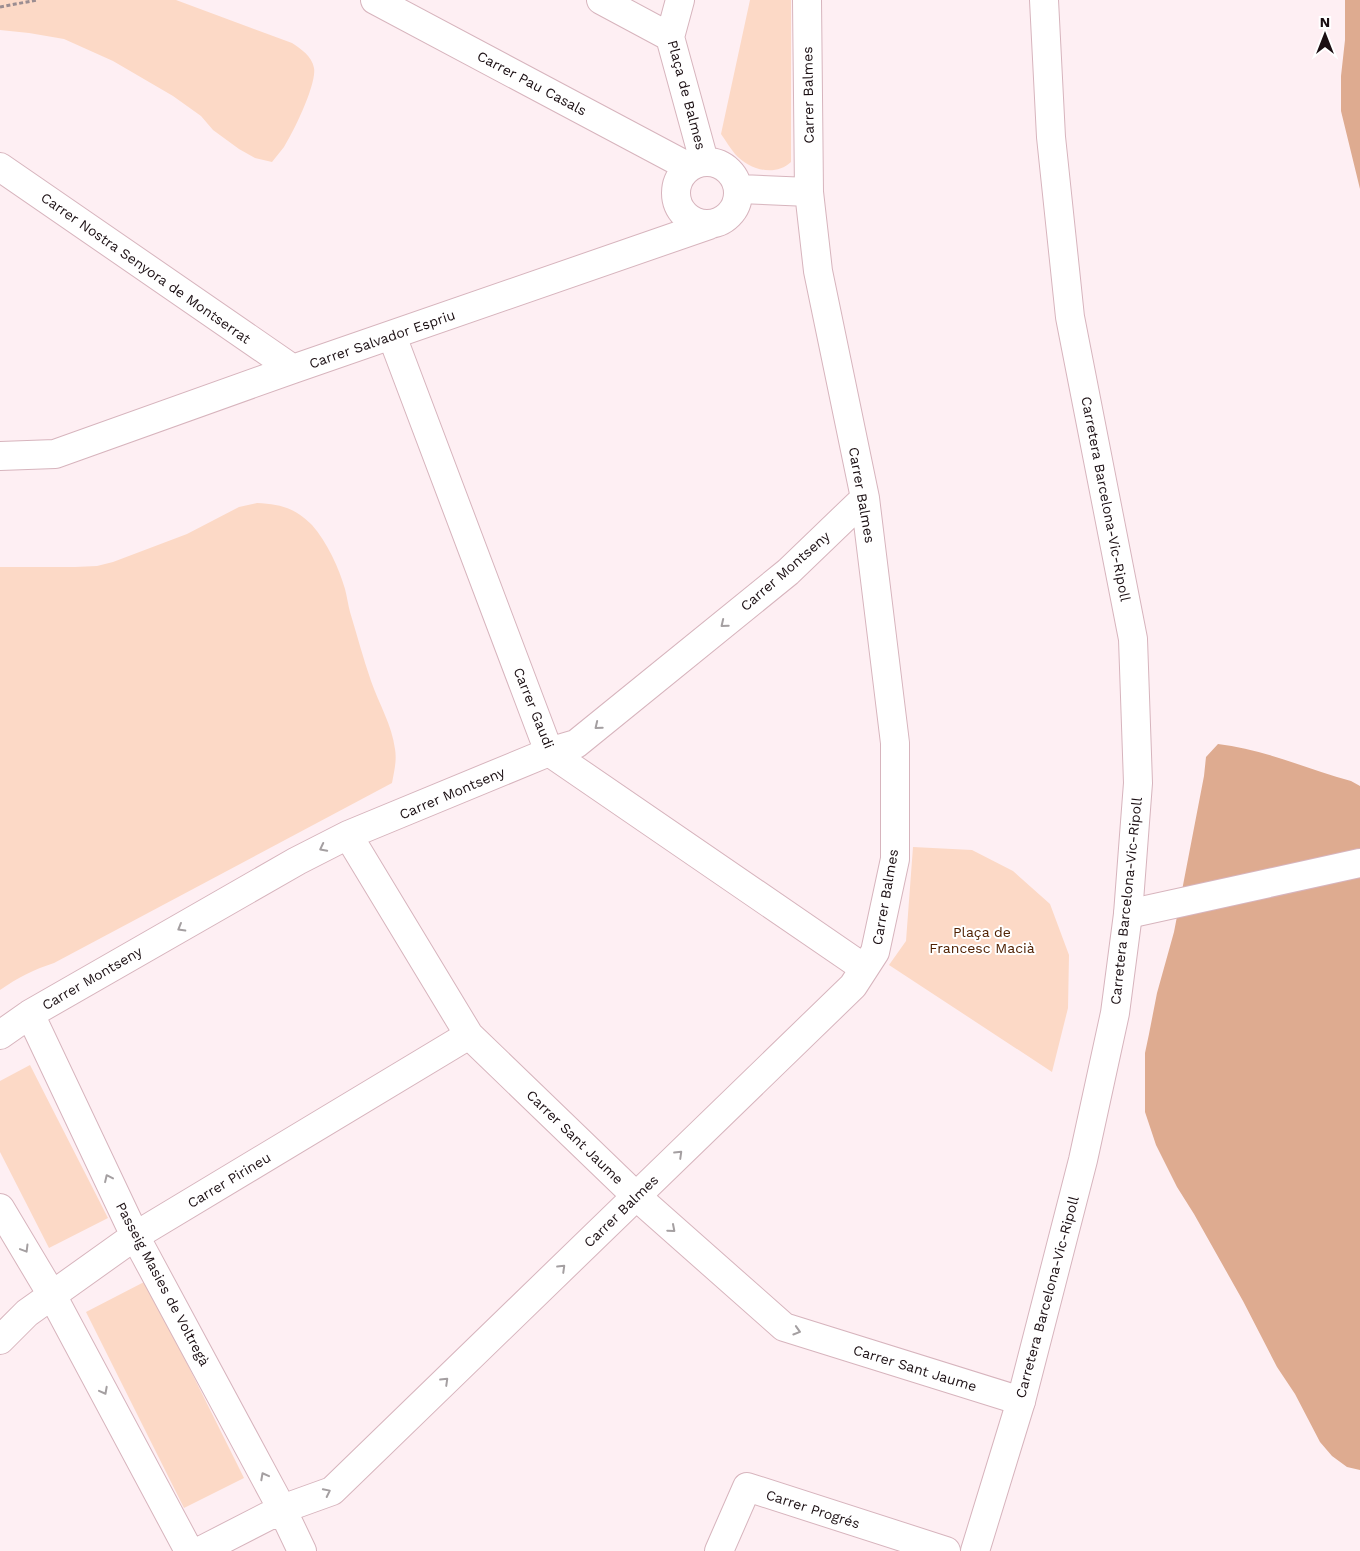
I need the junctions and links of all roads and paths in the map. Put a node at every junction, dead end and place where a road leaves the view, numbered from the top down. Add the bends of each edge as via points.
1 (37, 0) edge
2 (375, 0) edge
3 (601, 0) edge
4 (680, 0) edge
5 (807, 0) edge
6 (1044, 0) edge
7 (0, 7) edge
8 (670, 37) junction
9 (697, 164) junction
10 (0, 167) edge
11 (740, 190) junction
12 (809, 192) junction
13 (709, 225) junction
14 (392, 336) junction
15 (293, 369) junction
16 (0, 456) edge
17 (865, 498) junction
18 (549, 752) junction
19 (348, 836) junction
20 (1360, 863) edge
21 (1128, 914) junction
22 (864, 968) junction
23 (30, 1014) junction
24 (0, 1035) edge
25 (469, 1035) junction
26 (636, 1196) junction
27 (0, 1208) edge
28 (135, 1236) junction
29 (52, 1295) junction
30 (0, 1340) edge
31 (1021, 1401) junction
32 (282, 1509) junction
33 (189, 1551) edge
34 (200, 1551) edge
35 (302, 1551) edge
36 (719, 1551) edge
37 (946, 1551) edge
38 (975, 1551) edge

1 - 7 path
2 - 9 street, Carrer Pau Casals
3 - 8 street
4 - 8 street, Plaça de Balmes
5 - 12 street, Carrer Balmes
6 - 21 street, Carretera Barcelona-Vic-Ripoll via 1051,138 1070,317 1133,639 1138,783
8 - 9 street, Plaça de Balmes
9 - 11 street via 721,164 734,175
9 - 13 street via 678,179 676,198 686,217
10 - 15 street, Carrer Nostra Senyora de Montserrat
11 - 12 street
11 - 13 street via 737,206 724,221
12 - 17 street, Carrer Balmes via 818,271
13 - 14 street, Carrer Salvador Espriu
14 - 15 street, Carrer Salvador Espriu
14 - 18 street, Carrer Gaudi
15 - 16 street, Carrer Salvador Espriu via 55,454
17 -> 18 street, Carrer Montseny via 788,572 576,744
17 - 22 street, Carrer Balmes via 895,743 895,859 875,952
18 - 19 street, Carrer Montseny
18 - 22 street, Carrer Gaudi
19 -> 23 street, Carrer Montseny via 297,861
19 - 25 street, Carrer Sant Jaume
20 - 21 street
21 - 31 street, Carretera Barcelona-Vic-Ripoll via 1115,1013 1083,1160
26 -> 22 street, Carrer Balmes via 853,986
23 - 24 street, Carrer Montseny
28 -> 23 street, Passeig Masies de Voltregà
25 - 26 street, Carrer Sant Jaume
25 - 28 street, Carrer Pirineu
26 -> 31 street, Carrer Sant Jaume via 784,1327
32 -> 26 street, Carrer Balmes via 332,1491
27 -> 29 street
28 - 29 street, Carrer Pirineu
32 -> 28 street, Passeig Masies de Voltregà
29 - 30 street, Carrer Pirineu
29 -> 33 street
31 - 38 street, Carretera Barcelona-Vic-Ripoll
32 - 34 street, Carrer Balmes
32 - 35 street, Passeig Masies de Voltregà
36 - 37 street, Carrer Progrés via 747,1488

